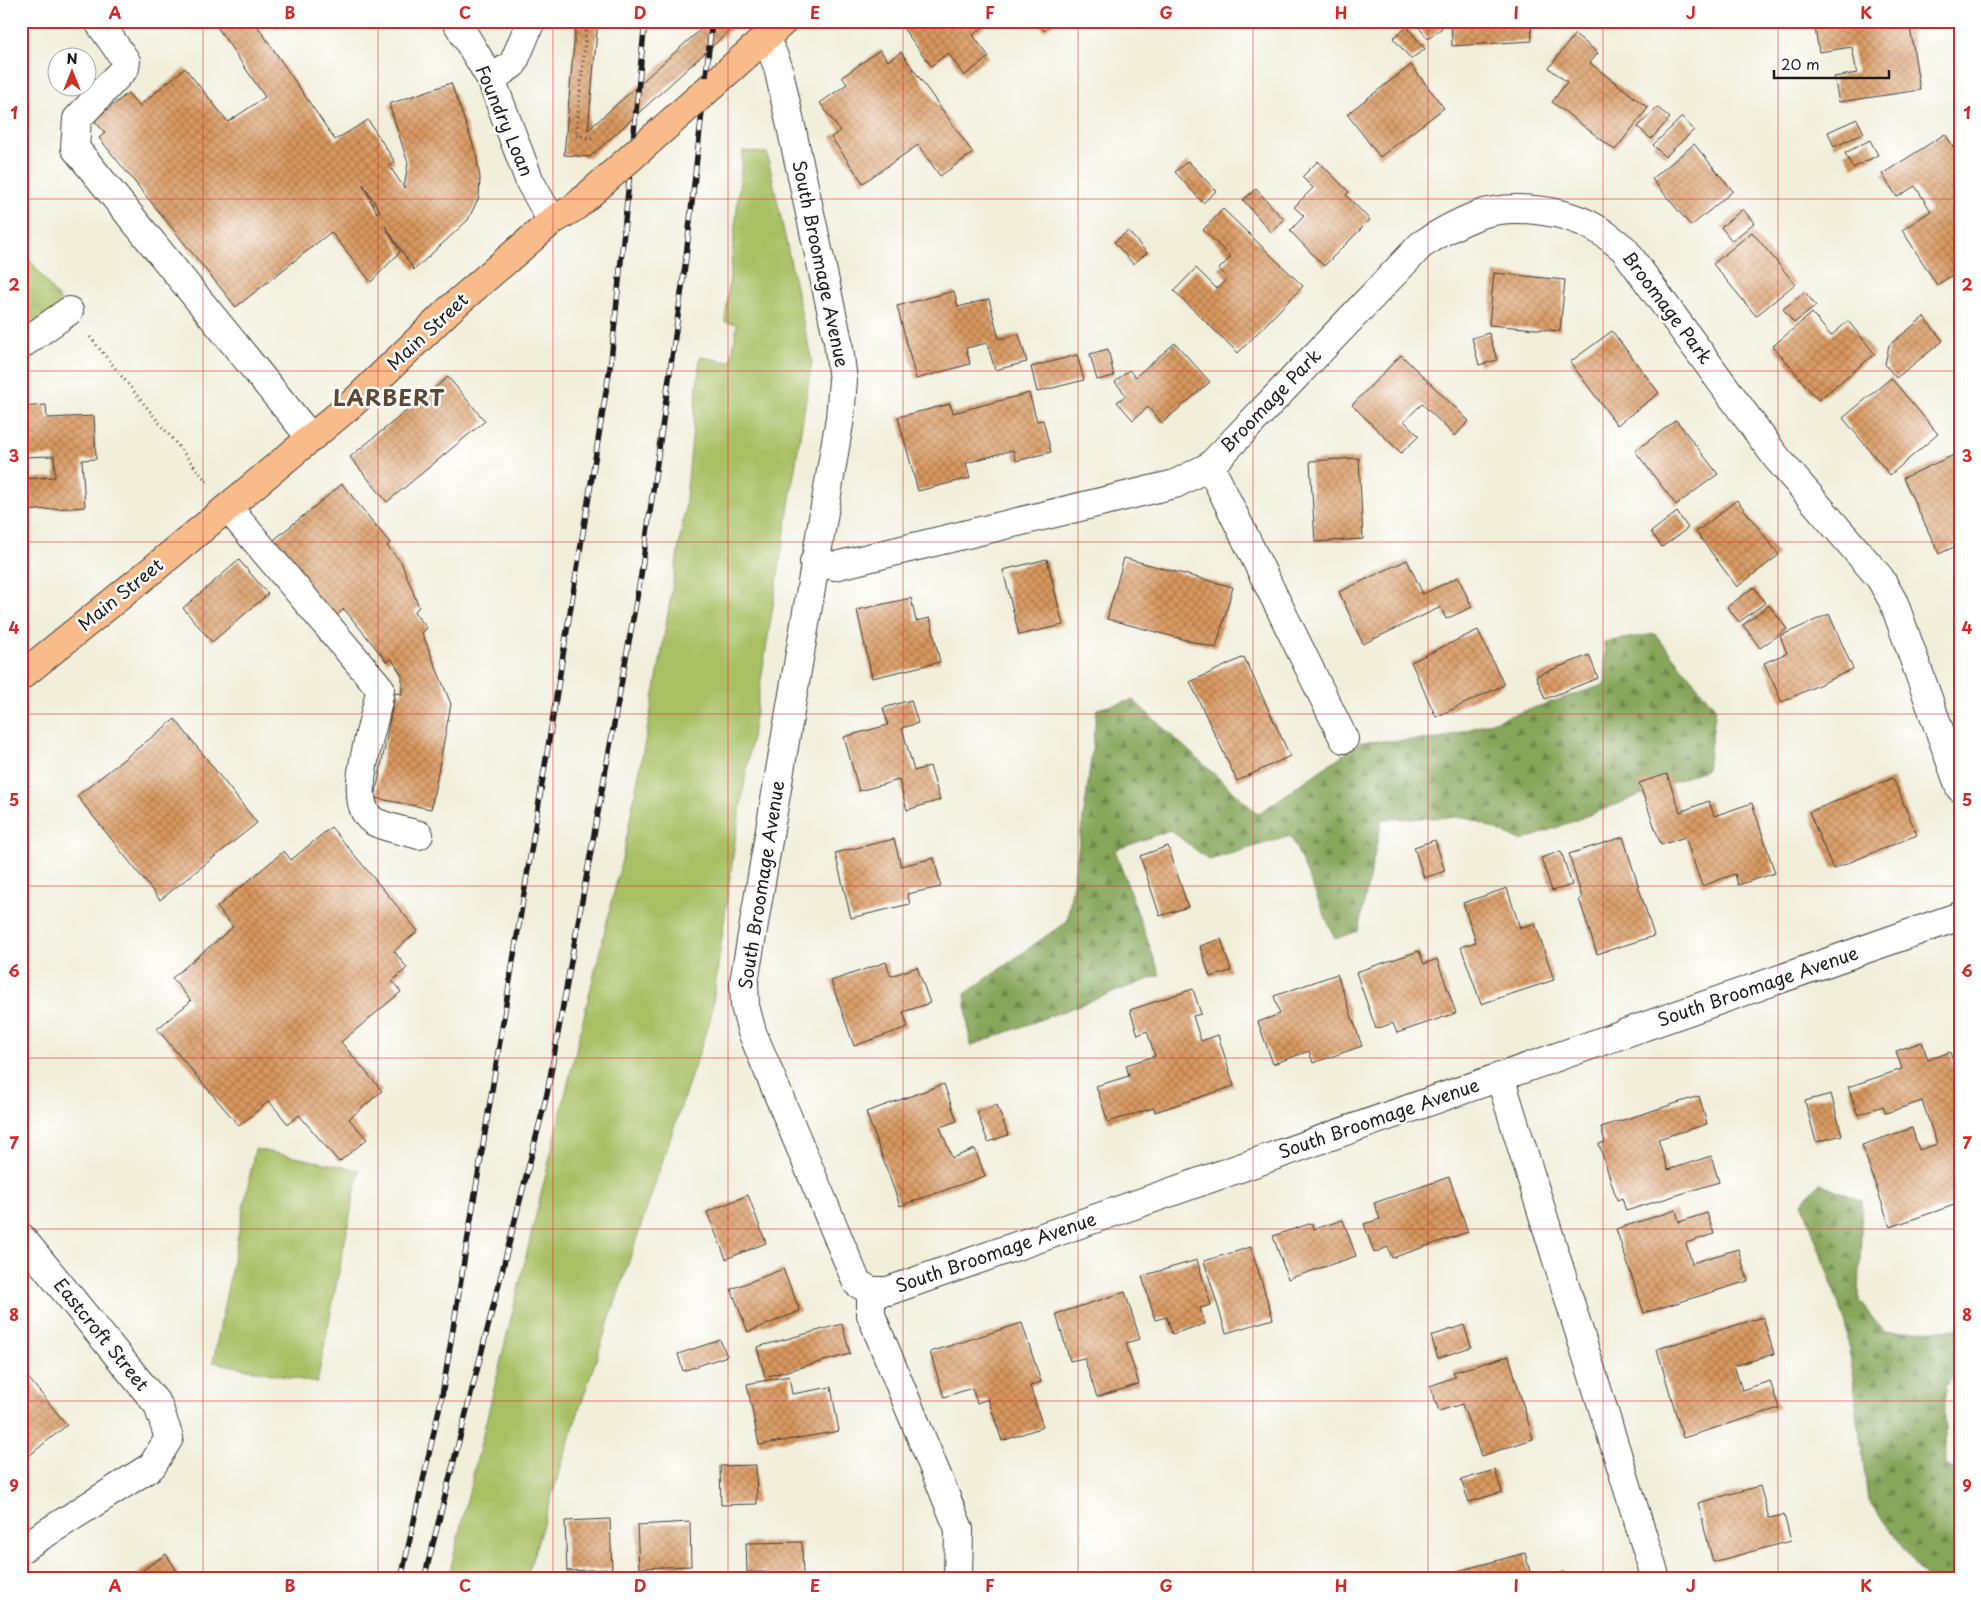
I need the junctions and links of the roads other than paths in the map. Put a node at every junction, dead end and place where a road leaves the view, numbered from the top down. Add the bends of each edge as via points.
1 (98, 21) edge
2 (456, 21) edge
3 (532, 21) edge
4 (766, 37) edge
5 (491, 79) junction
6 (552, 221) junction
7 (69, 311) road end
8 (21, 345) edge
9 (311, 438) junction
10 (1210, 466) junction
11 (228, 508) junction
12 (814, 562) junction
13 (21, 676) edge
14 (1344, 739) dead end
15 (1960, 788) edge
16 (419, 835) dead end
17 (1960, 916) edge
18 (1500, 1077) junction
19 (21, 1237) edge
20 (871, 1291) junction
21 (21, 1549) edge
22 (958, 1579) edge
23 (1656, 1579) edge

1 - 9 street via 126,61 125,68 77,119 75,148
2 - 5 street, Foundry Loan
3 - 5 street via 513,64
4 - 6 main road, Main Street, bridge via 575,207
4 - 12 street, South Broomage Avenue via 778,67 838,341 843,380 840,418
5 - 6 street, Foundry Loan via 530,182
6 - 9 main road, Main Street via 450,309 353,403
7 - 8 street
9 - 11 main road, Main Street
10 - 12 street, Broomage Park via 1175,484 1131,496 835,566
10 - 14 street, Broomage Park
10 - 15 street, Broomage Park via 1427,240 1480,214 1516,209 1560,213 1596,228 1630,256 1776,457 1880,578 1894,603
11 - 13 main road, Main Street
11 - 16 street via 380,688 379,705 360,778 361,807 373,821
12 - 20 street, South Broomage Avenue via 744,982 745,1006 752,1032 857,1283
17 - 18 street, South Broomage Avenue
18 - 20 street, South Broomage Avenue via 888,1291
18 - 23 street, South Broomage Avenue
19 - 21 street, Eastcroft Street via 158,1405 169,1438 152,1466
20 - 22 street via 871,1315 959,1529

